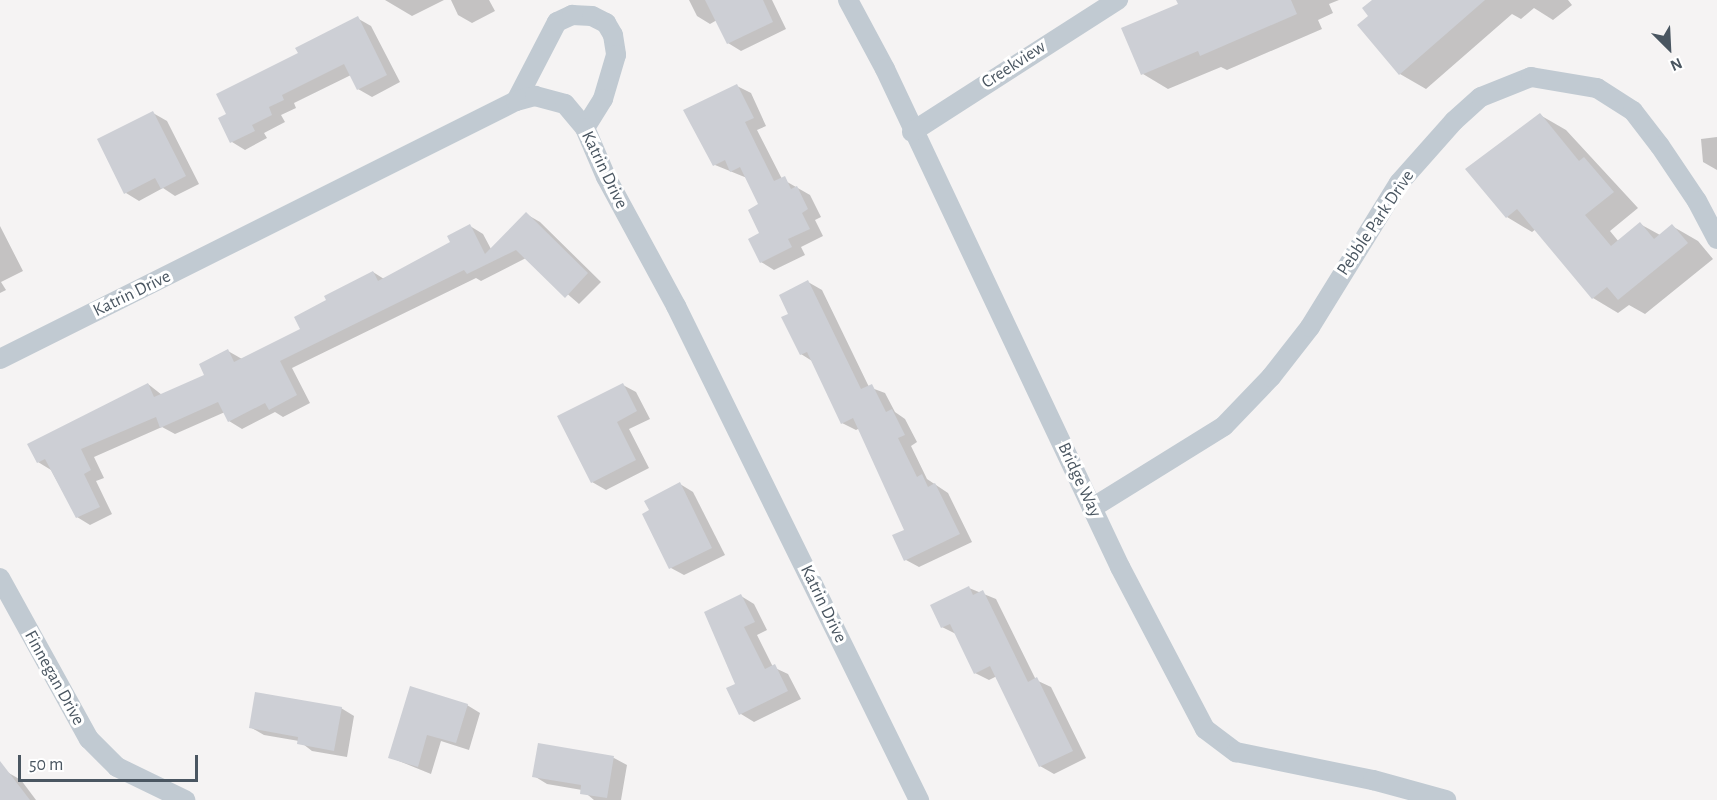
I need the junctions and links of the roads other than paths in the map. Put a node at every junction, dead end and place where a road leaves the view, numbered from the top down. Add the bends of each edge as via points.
1 (848, 0) edge
2 (1118, 0) edge
3 (516, 101) junction
4 (585, 128) junction
5 (912, 132) junction
6 (1717, 240) edge
7 (0, 359) edge
8 (1092, 508) junction
9 (0, 578) edge
10 (185, 800) edge
11 (920, 800) edge
12 (1446, 800) edge

1 - 5 street, Bridge Way via 885,69
2 - 5 street, Creekview
3 - 4 street, Katrin Drive via 535,96 565,104
3 - 4 street via 557,22 572,15 592,16 606,22 613,35 616,56 603,99
3 - 7 street, Katrin Drive
4 - 11 street, Katrin Drive
5 - 8 street, Bridge Way
6 - 8 street, Pebble Park Drive via 1697,201 1633,111 1598,88 1531,77 1481,97 1399,183 1310,327 1271,377 1224,426
8 - 12 street, Bridge Way via 1205,729 1236,752 1373,780
9 - 10 street, Finnegan Drive via 89,739 117,767

